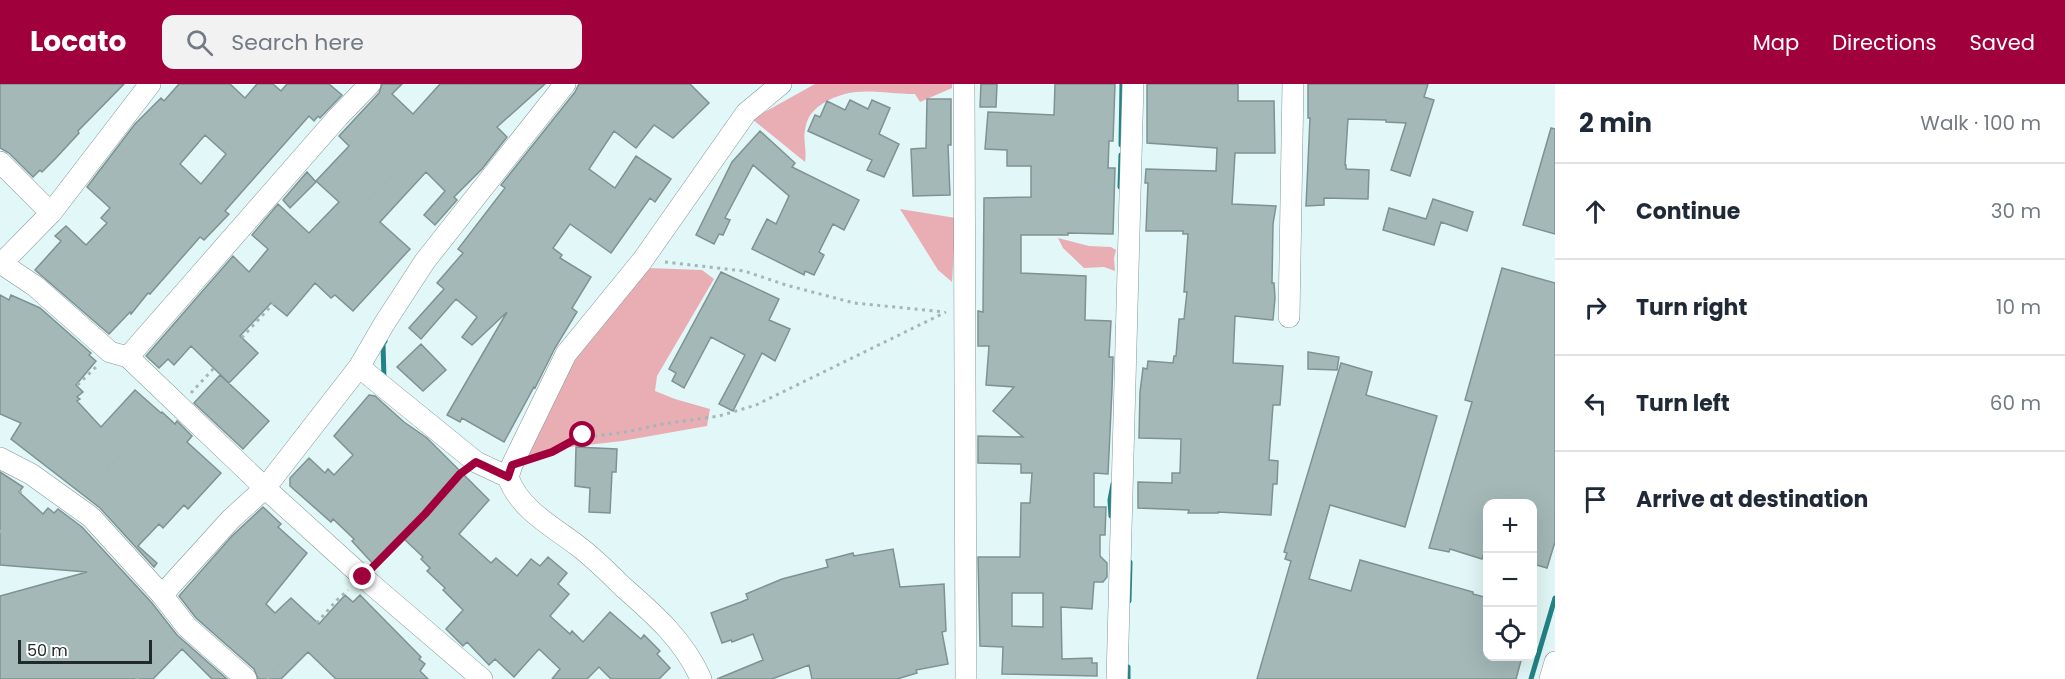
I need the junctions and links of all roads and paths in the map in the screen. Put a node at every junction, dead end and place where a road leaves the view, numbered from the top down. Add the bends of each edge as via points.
1 (150, 84) edge
2 (370, 84) edge
3 (475, 84) edge
4 (565, 84) edge
5 (781, 84) edge
6 (964, 84) edge
7 (1133, 84) edge
8 (1293, 84) edge
9 (0, 162) edge
10 (51, 213) junction
11 (642, 261) junction
12 (1, 264) edge
13 (1289, 317) dead end
14 (119, 355) junction
15 (359, 367) junction
16 (176, 402) junction
17 (476, 462) junction
18 (15, 466) edge
19 (510, 471) junction
20 (265, 488) junction
21 (76, 504) junction
22 (0, 533) edge
23 (363, 577) junction
24 (162, 595) junction
25 (187, 627) junction
26 (1555, 662) edge
27 (136, 679) edge
28 (246, 679) edge
29 (267, 679) edge
30 (482, 679) edge
31 (701, 679) edge
32 (966, 679) edge
33 (1117, 679) edge
34 (1550, 679) edge

1 - 10 street
2 - 14 street
3 - 16 path
4 - 15 street via 425,261
5 - 11 street via 746,113
6 - 32 street
7 - 33 street
8 - 13 street
9 - 10 street
10 - 12 street
11 - 19 street via 566,354
11 - 19 path via 744,270 854,303 946,312 756,405 719,416 583,435
12 - 14 street via 35,286
14 - 16 street
14 - 18 path via 50,412
15 - 17 street
15 - 20 street
16 - 20 street
16 - 21 path
17 - 19 street
17 - 23 path via 460,474
18 - 21 street
18 - 22 path via 13,505
19 - 31 street via 512,488 520,501 580,547 669,627
20 - 23 street
20 - 24 street
21 - 24 street
23 - 29 path via 337,600
23 - 30 street
24 - 25 street
25 - 27 path
25 - 28 street
26 - 34 street

